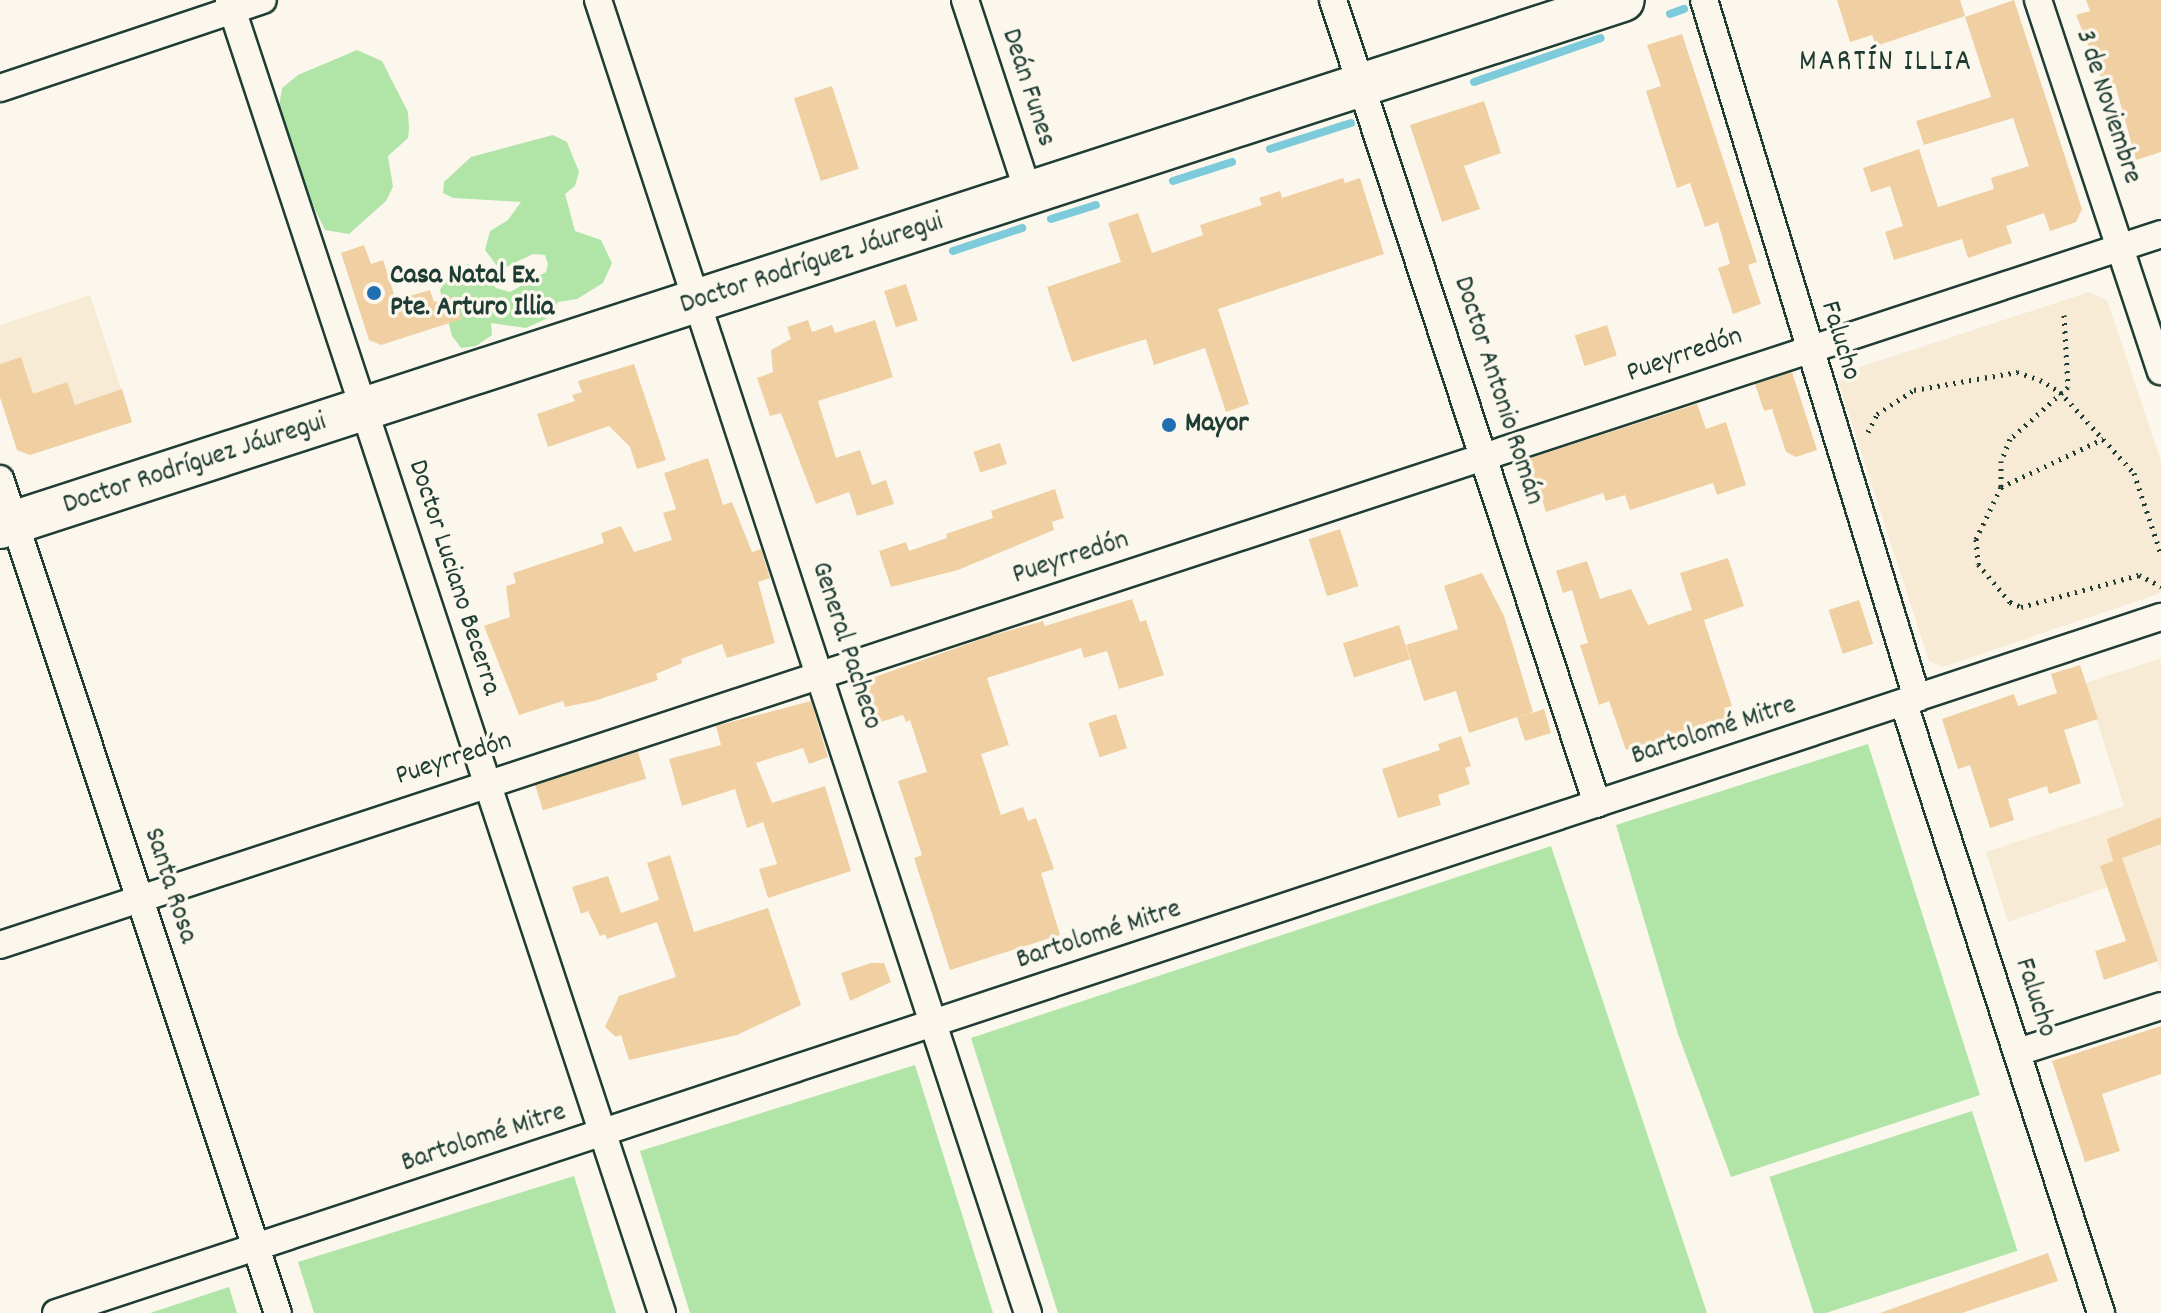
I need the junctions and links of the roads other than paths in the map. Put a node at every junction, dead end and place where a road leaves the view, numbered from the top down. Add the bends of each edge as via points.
1 (263, 0) edge
2 (598, 0) edge
3 (965, 0) edge
4 (1333, 0) edge
5 (1623, 0) edge
6 (1704, 0) edge
7 (2038, 0) edge
8 (231, 5) edge
9 (1361, 87) junction
10 (0, 88) edge
11 (1029, 195) junction
12 (2161, 234) edge
13 (2120, 247) junction
14 (696, 303) junction
15 (1807, 348) junction
16 (2161, 371) edge
17 (366, 411) junction
18 (1486, 459) junction
19 (0, 479) edge
20 (7, 525) edge
21 (2161, 617) edge
22 (821, 674) junction
23 (1911, 701) junction
24 (485, 783) junction
25 (1597, 804) junction
26 (139, 899) junction
27 (0, 945) edge
28 (2161, 1006) edge
29 (935, 1024) junction
30 (2018, 1052) junction
31 (600, 1134) junction
32 (256, 1247) junction
33 (56, 1313) edge
34 (278, 1313) edge
35 (662, 1313) edge
36 (1028, 1313) edge
37 (2101, 1313) edge

1 - 8 street
2 - 14 street, General Pacheco
3 - 11 street, Deán Funes
4 - 9 street, Doctor Antonio Román
5 - 9 main road, Doctor Rodríguez Jáuregui
6 - 15 street, Falucho
7 - 13 street, 3 de Noviembre
8 - 10 street
8 - 17 street, Doctor Luciano Becerra
9 - 11 main road, Doctor Rodríguez Jáuregui
9 - 18 street, Doctor Antonio Román
11 - 14 main road, Doctor Rodríguez Jáuregui
12 - 13 street, Pueyrredón
13 - 15 street, Pueyrredón
13 - 16 street, 3 de Noviembre
14 - 17 main road, Doctor Rodríguez Jáuregui
14 - 22 street, General Pacheco
15 - 18 street, Pueyrredón
15 - 23 street, Falucho
17 - 20 main road, Doctor Rodríguez Jáuregui
17 - 24 street, Doctor Luciano Becerra
18 - 22 street, Pueyrredón
18 - 25 street, Doctor Antonio Román
19 - 20 street, Santa Rosa
20 - 26 street, Santa Rosa
21 - 23 street, Bartolomé Mitre
22 - 24 street, Pueyrredón
22 - 29 street, General Pacheco
23 - 25 street, Bartolomé Mitre
23 - 30 street, Falucho
24 - 26 street, Pueyrredón
24 - 31 street, Doctor Luciano Becerra
25 - 29 street, Bartolomé Mitre
26 - 27 street, Pueyrredón
26 - 32 street, Santa Rosa
28 - 30 street
29 - 31 street, Bartolomé Mitre
29 - 36 street, General Pacheco
30 - 37 street, Falucho
31 - 32 street, Bartolomé Mitre
31 - 35 street, Doctor Luciano Becerra
32 - 33 street, Bartolomé Mitre
32 - 34 street, Santa Rosa

